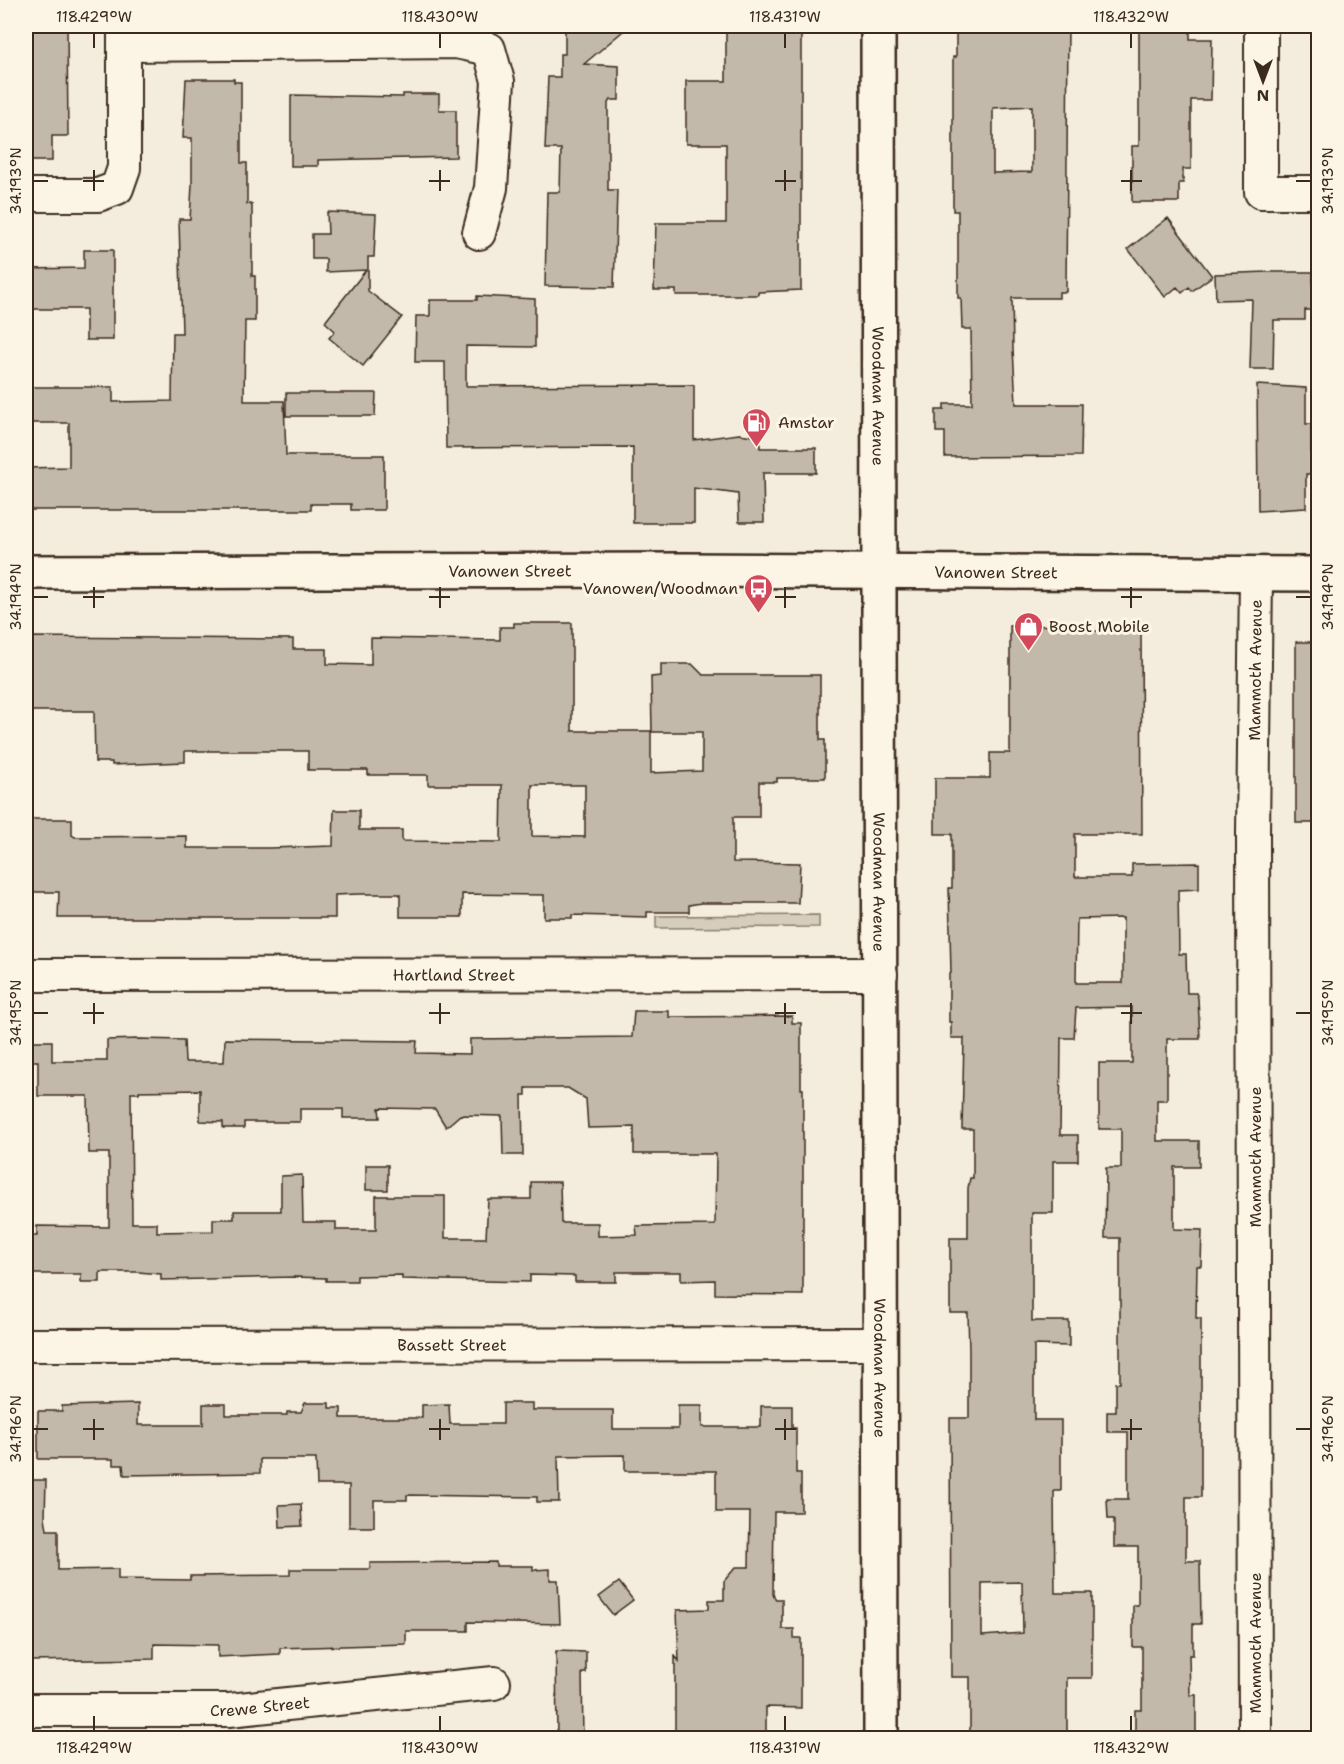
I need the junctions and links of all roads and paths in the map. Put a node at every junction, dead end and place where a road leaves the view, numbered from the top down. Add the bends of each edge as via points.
1 (878, 26) edge
2 (1261, 26) edge
3 (124, 35) edge
4 (1318, 192) edge
5 (26, 195) edge
6 (479, 232) dead end
7 (26, 572) edge
8 (878, 573) junction
9 (1256, 574) junction
10 (1318, 574) edge
11 (880, 974) junction
12 (26, 975) edge
13 (879, 1344) junction
14 (26, 1345) edge
15 (494, 1683) dead end
16 (26, 1710) edge
17 (881, 1738) edge
18 (1255, 1738) edge

1 - 8 main road, Woodman Avenue
2 - 4 street via 1261,192
3 - 5 street via 124,168 117,188 98,195
3 - 6 street via 456,42 489,49 498,81 491,188
7 - 8 main road, Vanowen Street
8 - 9 main road, Vanowen Street
8 - 11 main road, Woodman Avenue
9 - 10 main road, Vanowen Street
9 - 18 street, Mammoth Avenue
11 - 12 street, Hartland Street
11 - 13 main road, Woodman Avenue
13 - 14 street, Bassett Street
13 - 17 main road, Woodman Avenue
15 - 16 street, Crewe Street via 230,1710

